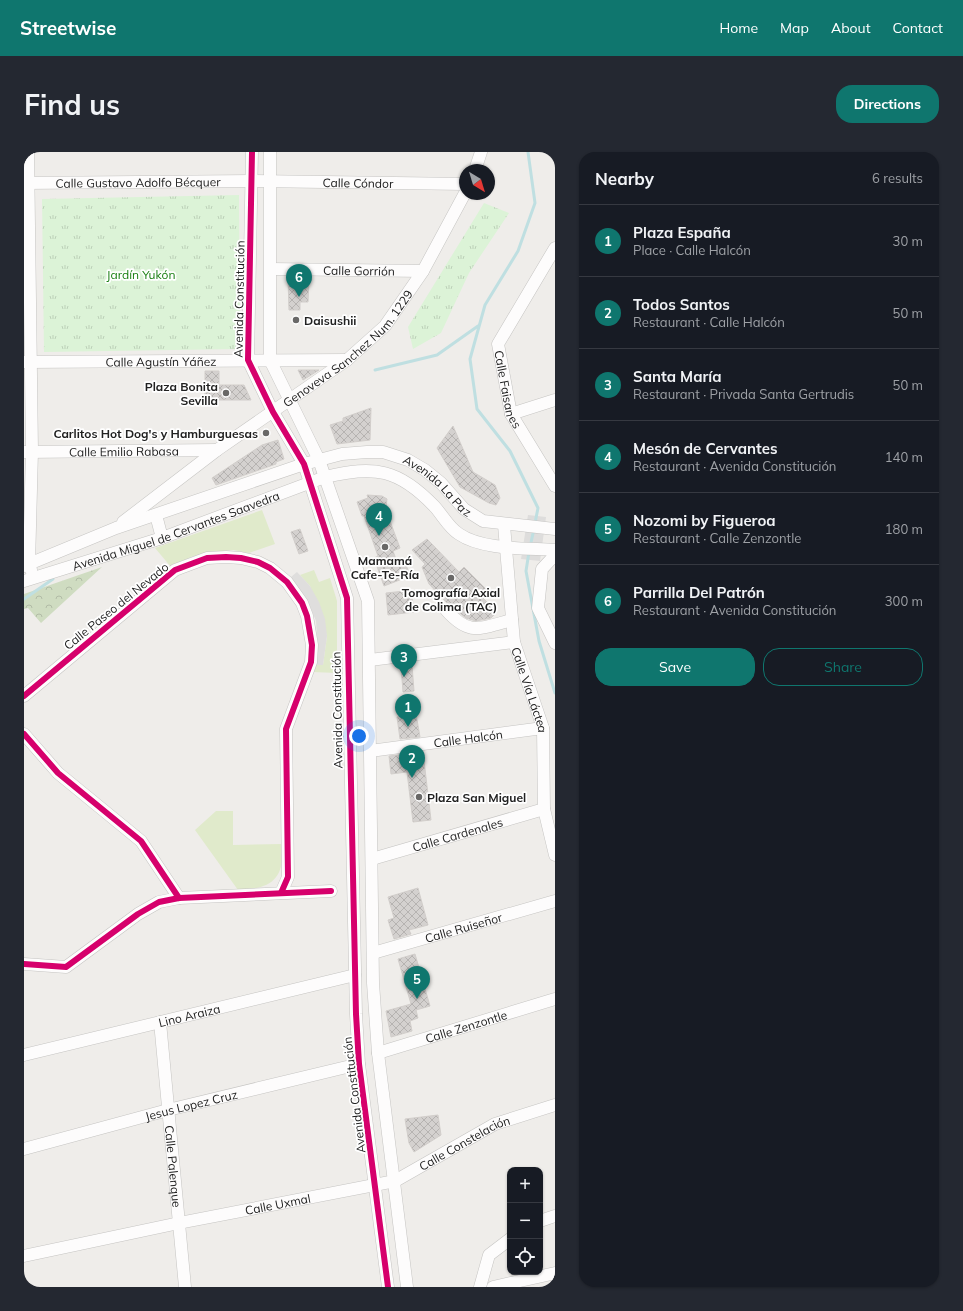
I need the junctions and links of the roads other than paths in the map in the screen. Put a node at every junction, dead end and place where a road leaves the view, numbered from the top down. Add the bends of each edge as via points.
1 (28, 152) edge
2 (252, 152) edge
3 (270, 152) edge
4 (481, 152) edge
5 (477, 164) edge
6 (252, 181) junction
7 (270, 182) junction
8 (26, 183) edge
9 (459, 184) edge
10 (461, 200) edge
11 (555, 248) edge
12 (272, 269) junction
13 (422, 271) junction
14 (27, 272) edge
15 (248, 360) junction
16 (270, 360) junction
17 (347, 360) junction
18 (28, 362) edge
19 (290, 399) junction
20 (555, 400) edge
21 (273, 412) junction
22 (511, 414) junction
23 (216, 450) junction
24 (28, 452) edge
25 (319, 460) junction
26 (304, 464) junction
27 (325, 477) junction
28 (310, 482) junction
29 (555, 486) edge
30 (156, 515) junction
31 (504, 525) junction
32 (116, 528) junction
33 (550, 529) edge
34 (162, 538) junction
35 (505, 546) junction
36 (555, 550) edge
37 (555, 555) edge
38 (26, 565) edge
39 (29, 579) edge
40 (446, 610) dead end
41 (512, 620) junction
42 (369, 640) junction
43 (347, 641) junction
44 (514, 642) junction
45 (555, 643) edge
46 (370, 660) junction
47 (24, 696) edge
48 (543, 728) junction
49 (24, 734) edge
50 (370, 751) junction
51 (544, 810) junction
52 (555, 855) edge
53 (372, 860) junction
54 (331, 891) dead end
55 (281, 893) junction
56 (179, 898) junction
57 (555, 901) edge
58 (373, 953) junction
59 (24, 964) edge
60 (355, 975) junction
61 (555, 999) edge
62 (160, 1022) junction
63 (378, 1053) junction
64 (24, 1055) edge
65 (360, 1064) junction
66 (555, 1105) edge
67 (168, 1110) junction
68 (24, 1149) edge
69 (395, 1181) junction
70 (376, 1185) junction
71 (555, 1216) edge
72 (543, 1220) edge
73 (179, 1223) junction
74 (507, 1241) edge
75 (24, 1256) edge
76 (555, 1273) edge
77 (185, 1287) edge
78 (388, 1287) edge
79 (407, 1287) edge
80 (480, 1287) edge
81 (493, 1287) edge

1 - 8 street
2 - 6 street, Avenida Constitución
3 - 7 street
4 - 5 street
6 - 7 street, Calle Cóndor
6 - 8 street, Calle Gustavo Adolfo Bécquer
6 - 15 street, Avenida Constitución
7 - 9 street, Calle Cóndor
7 - 12 street
8 - 14 street
10 - 13 street, Genoveva Sanchez Num. 1229
11 - 22 street, Calle Faisanes via 498,344
12 - 13 street, Calle Gorrión
12 - 16 street
13 - 17 street, Genoveva Sanchez Num. 1229 via 385,326
14 - 18 street
15 - 16 street, Calle Agustín Yáñez
15 - 18 street, Calle Agustín Yáñez
15 - 21 street, Avenida Constitución
16 - 17 street, Calle Agustín Yáñez
16 - 19 street
17 - 19 street, Genoveva Sanchez Num. 1229
18 - 24 street
19 - 21 street, Genoveva Sanchez Num. 1229
19 - 25 street
20 - 22 street
21 - 23 street, Genoveva Sanchez Num. 1229
21 - 26 street, Avenida Constitución
22 - 29 street, Calle Faisanes
23 - 24 street, Calle Emilio Rabasa
23 - 32 street, Genoveva Sanchez Num. 1229
24 - 38 street
25 - 26 street, Avenida Miguel de Cervantes Saavedra
25 - 27 street
25 - 31 street, Avenida La Paz via 342,454 382,452 408,460 441,483 473,517 483,522
26 - 28 street, Avenida Constitución
26 - 30 street, Avenida Miguel de Cervantes Saavedra
27 - 28 street, Avenida Miguel de Cervantes Saavedra
27 - 35 street, Avenida La Paz via 367,470 384,472 400,478 427,498 458,534 483,544
27 - 42 street via 368,601
28 - 34 street, Avenida Miguel de Cervantes Saavedra
28 - 43 street, Avenida Constitución via 347,598
30 - 32 street, Avenida Miguel de Cervantes Saavedra
30 - 34 street
31 - 33 street, Avenida La Paz
31 - 35 street, Calle Vía Láctea
32 - 38 street, Avenida Miguel de Cervantes Saavedra
34 - 39 street, Avenida Miguel de Cervantes Saavedra
35 - 36 street, Avenida La Paz
35 - 41 street, Calle Vía Láctea
37 - 45 street via 542,569 538,608
38 - 39 street
40 - 41 street via 457,623 469,629
41 - 44 street, Calle Vía Láctea
42 - 43 street
42 - 46 street
43 - 60 street, Avenida Constitución
44 - 46 street
44 - 48 street, Calle Vía Láctea
46 - 50 street
47 - 55 street, Calle Paseo del Nevado via 175,570 207,558 226,557 258,562 270,568 287,582 302,603 312,645 311,662 286,728 288,877
48 - 50 street, Calle Halcón
48 - 51 street, Calle Vía Láctea
49 - 56 street via 58,773 141,841
50 - 53 street
51 - 52 street, Calle Vía Láctea
51 - 53 street, Calle Cardenales
53 - 58 street
54 - 55 street
55 - 56 street
56 - 59 street via 159,902 138,914 66,967
57 - 58 street, Calle Ruiseñor
58 - 63 street
60 - 62 street, Lino Araiza
60 - 65 street, Avenida Constitución
61 - 63 street, Calle Zenzontle
62 - 64 street, Lino Araiza
62 - 67 street, Calle Palenque
63 - 69 street
65 - 67 street, Jesus Lopez Cruz
65 - 70 street, Avenida Constitución
66 - 69 street, Calle Constelación via 495,1124
67 - 68 street, Jesus Lopez Cruz
67 - 73 street, Calle Palenque
69 - 70 street, Calle Constelación
69 - 79 street
70 - 73 street, Calle Uxmal
70 - 78 street, Avenida Constitución
71 - 72 street
73 - 75 street, Calle Uxmal
73 - 77 street, Calle Palenque
74 - 80 street via 489,1255
76 - 81 street

